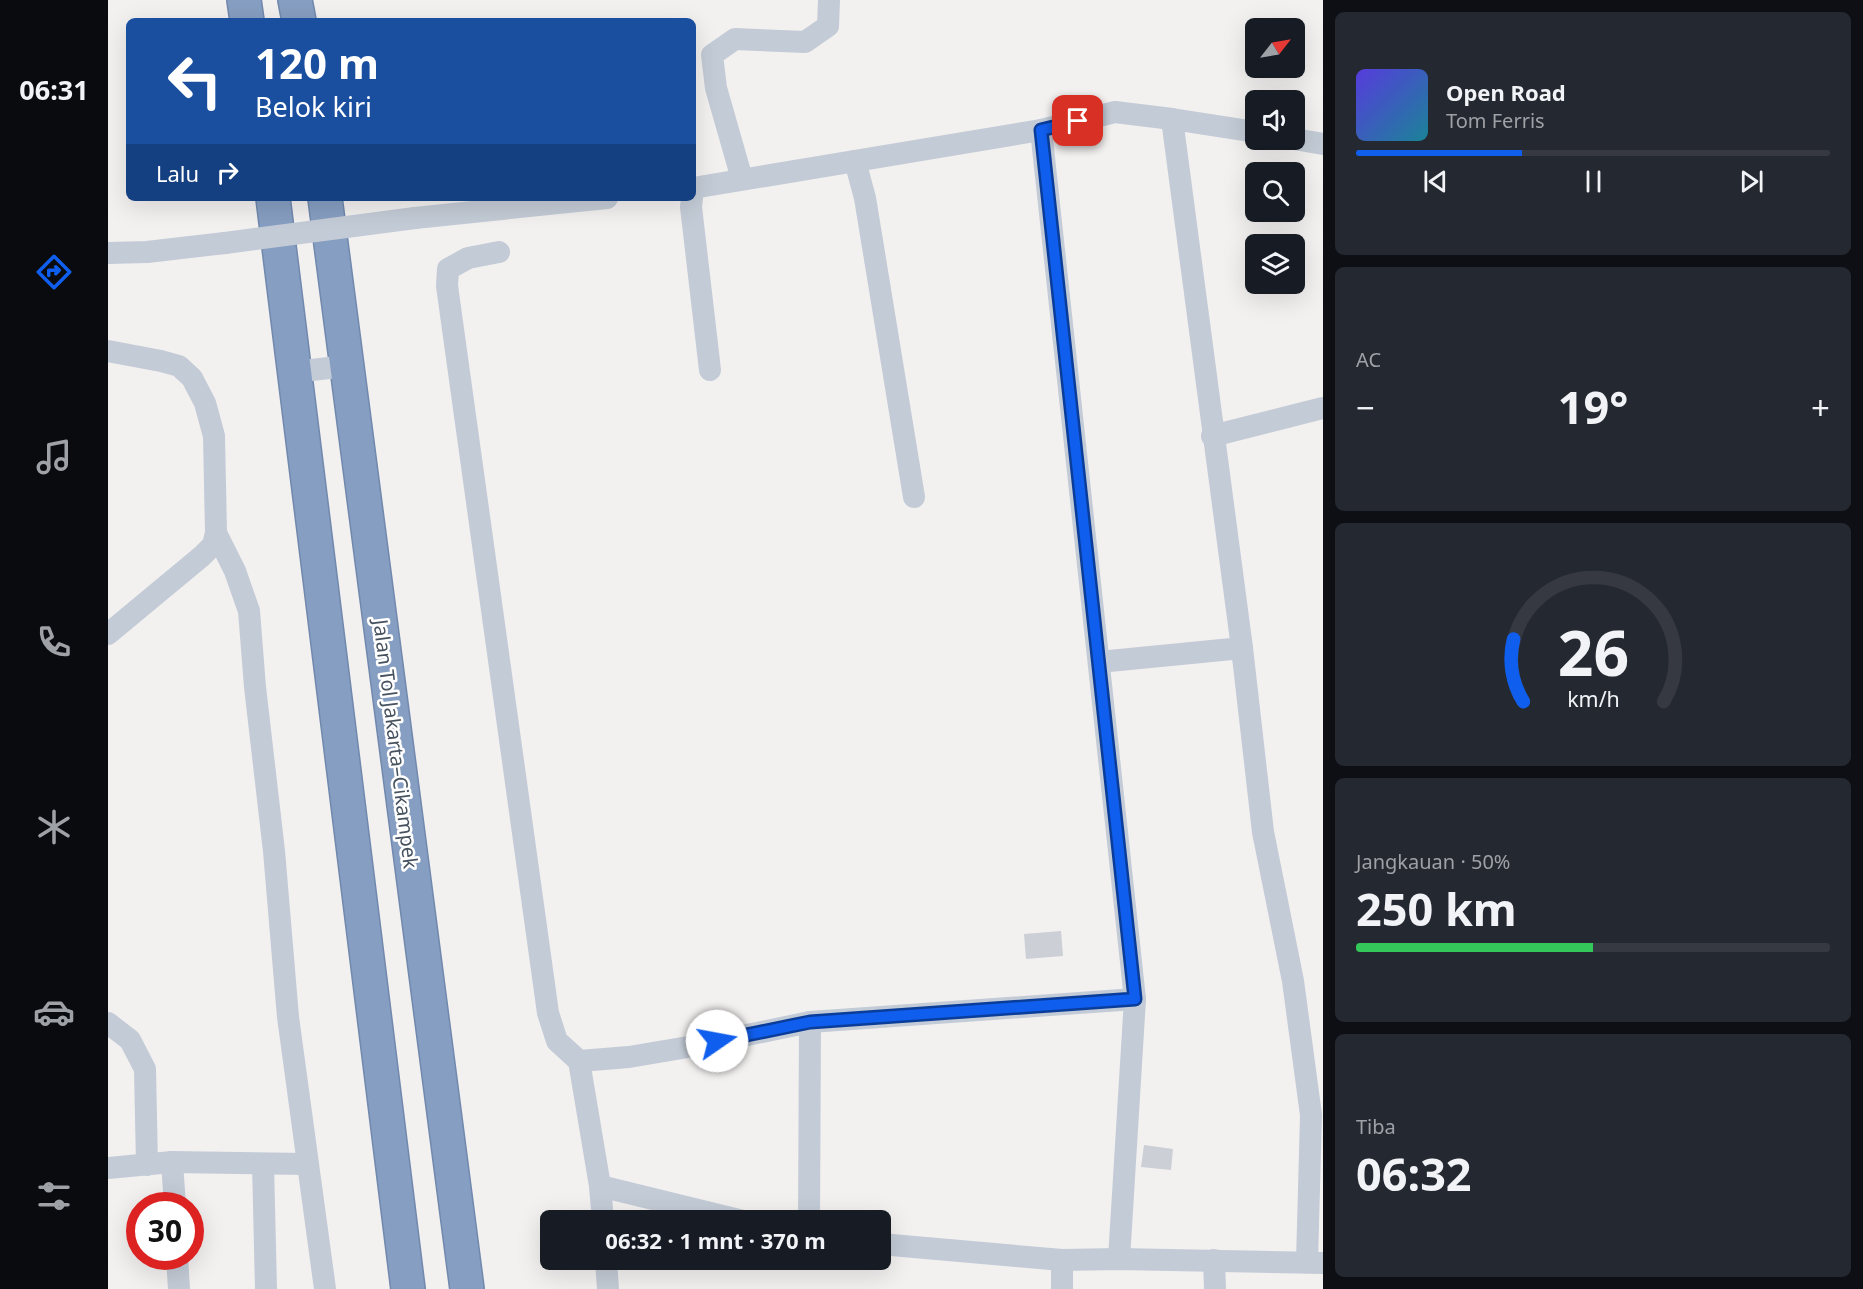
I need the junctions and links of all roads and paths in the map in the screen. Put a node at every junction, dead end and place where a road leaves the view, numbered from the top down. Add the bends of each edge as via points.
1 (244, 0) edge
2 (295, 0) edge
3 (829, 0) edge
4 (247, 18) edge
5 (298, 18) edge
6 (1172, 118) junction
7 (1041, 130) junction
8 (1245, 130) edge
9 (1305, 141) edge
10 (1323, 144) edge
11 (855, 161) junction
12 (742, 179) junction
13 (696, 187) edge
14 (273, 201) edge
15 (325, 201) edge
16 (578, 201) edge
17 (692, 201) edge
18 (499, 252) dead end
19 (108, 253) edge
20 (108, 351) edge
21 (346, 366) junction
22 (710, 370) dead end
23 (295, 372) junction
24 (1323, 408) edge
25 (1212, 436) junction
26 (914, 497) dead end
27 (216, 533) junction
28 (108, 634) edge
29 (1242, 648) junction
30 (1099, 662) junction
31 (1135, 999) junction
32 (810, 1022) junction
33 (108, 1023) edge
34 (579, 1061) junction
35 (172, 1162) junction
36 (263, 1164) junction
37 (307, 1164) junction
38 (147, 1165) junction
39 (108, 1168) edge
40 (600, 1186) junction
41 (174, 1192) edge
42 (602, 1210) edge
43 (698, 1210) edge
44 (809, 1210) edge
45 (891, 1245) edge
46 (1119, 1258) junction
47 (1062, 1260) junction
48 (1214, 1260) junction
49 (1315, 1262) edge
50 (178, 1270) edge
51 (607, 1270) edge
52 (179, 1289) edge
53 (266, 1289) edge
54 (325, 1289) edge
55 (408, 1289) edge
56 (467, 1289) edge
57 (608, 1289) edge
58 (1062, 1289) edge
59 (1215, 1289) edge

1 - 4 highway
2 - 5 highway
3 - 12 street via 828,26 805,42 735,39 712,55 716,88
6 - 7 street via 1115,112
6 - 8 street
6 - 25 street
7 - 11 street
7 - 30 street
9 - 10 street
11 - 12 street
11 - 26 street via 865,198
12 - 13 street
14 - 23 highway
15 - 21 highway, Jalan Tol Jakarta–Cikampek
16 - 19 street, bridge via 147,252
17 - 22 street
18 - 34 street via 468,258 448,269 447,286 548,1013 557,1041
20 - 27 street via 179,366 192,378 205,403 214,436
21 - 23 street
21 - 56 highway, Jalan Tol Jakarta–Cikampek
23 - 55 highway
24 - 25 street
25 - 29 street
27 - 28 street via 213,544 202,556
27 - 37 street via 249,611 288,1017
29 - 30 street
29 - 49 street via 1263,832 1293,981 1311,1115
30 - 31 street
31 - 32 street
31 - 46 street
32 - 34 street via 629,1058
32 - 44 street
33 - 38 street via 130,1040 145,1069
34 - 40 street
35 - 36 street
35 - 38 street
35 - 41 street
36 - 37 street
36 - 53 street
37 - 54 street
38 - 39 street
40 - 42 street
40 - 43 street
45 - 47 street
46 - 47 street
46 - 48 street
47 - 58 street
48 - 49 street
48 - 59 street
50 - 52 street
51 - 57 street

